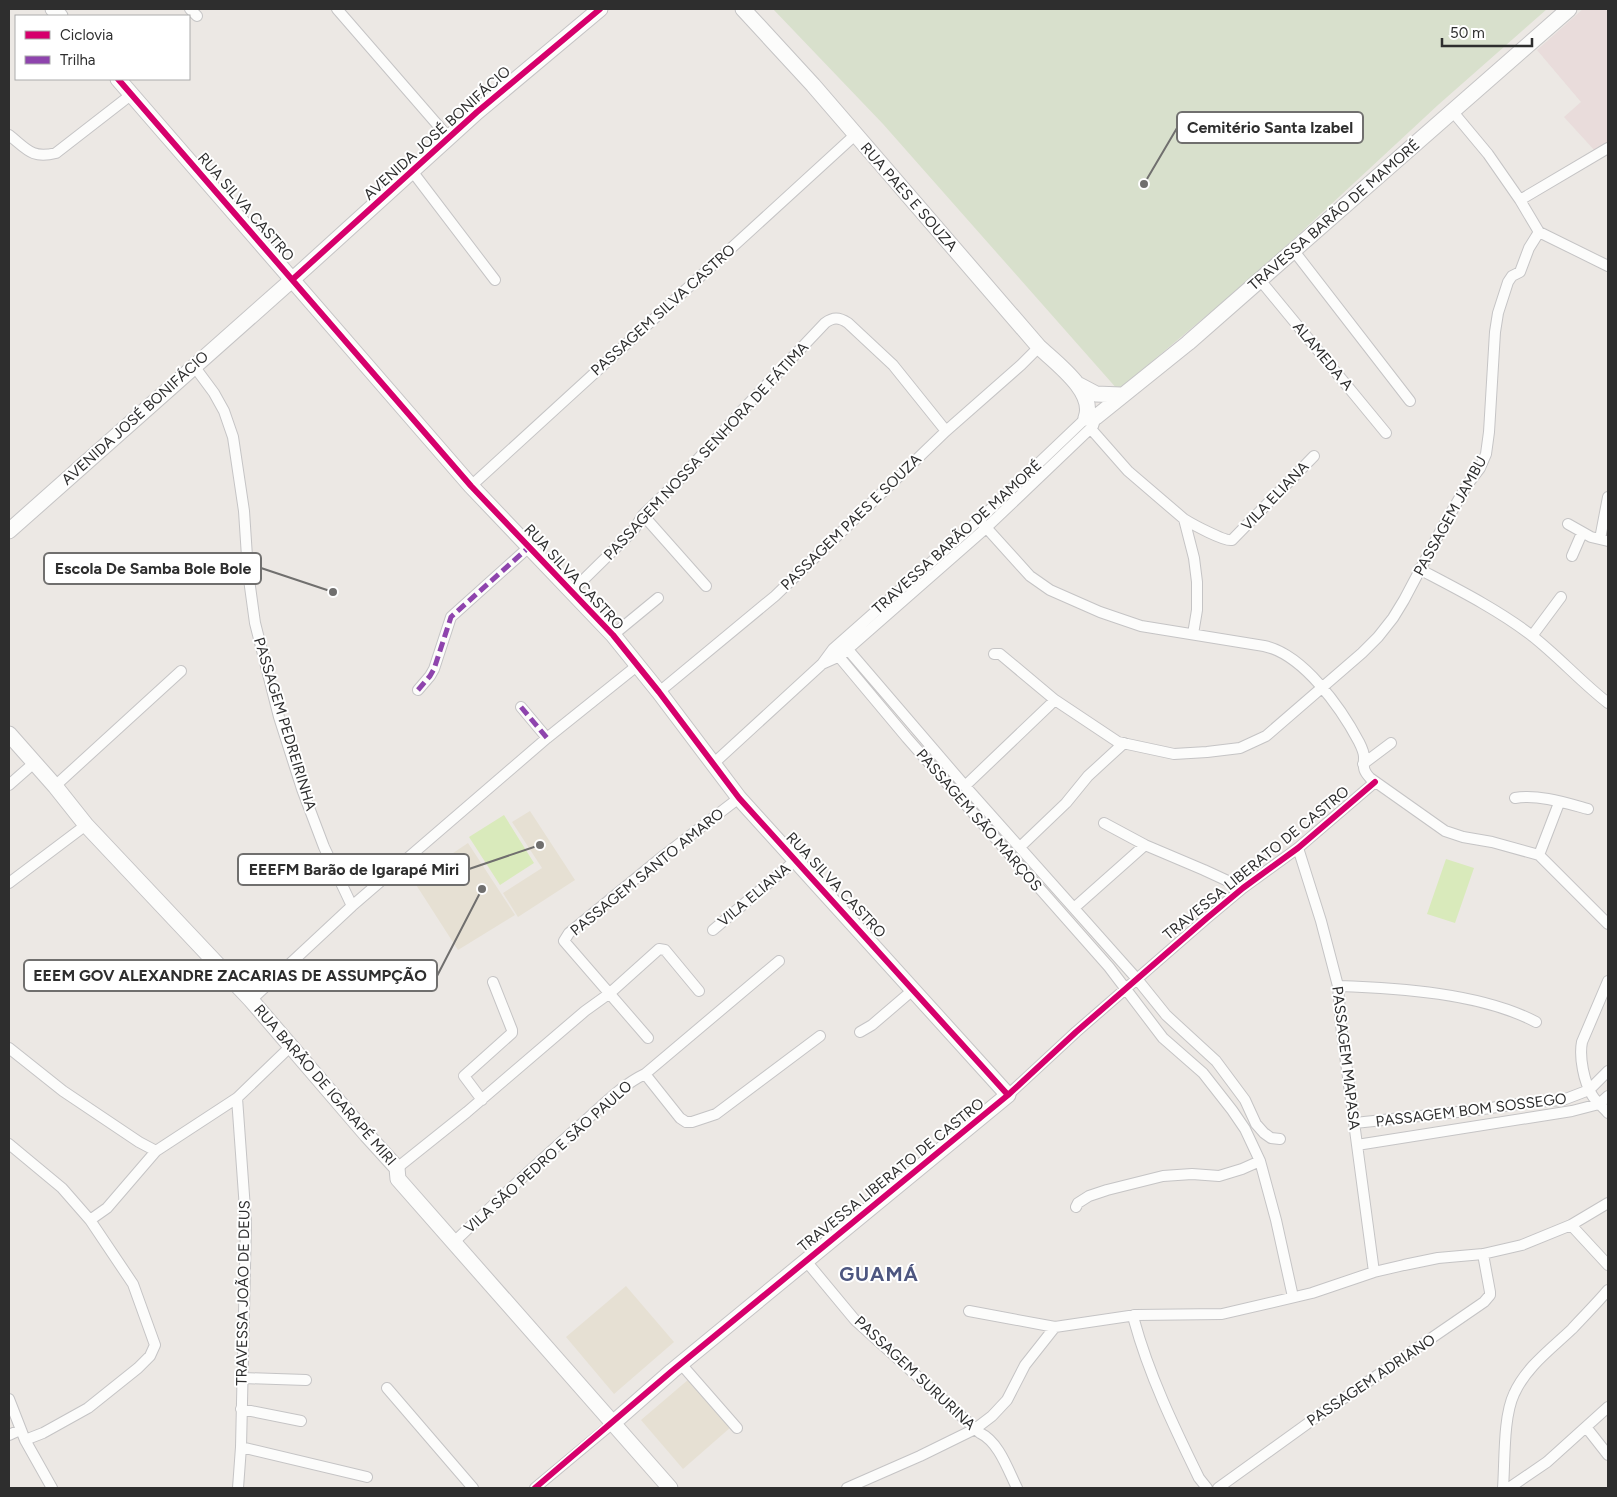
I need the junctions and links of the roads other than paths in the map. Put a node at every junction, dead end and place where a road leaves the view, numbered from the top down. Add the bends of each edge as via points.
1 (337, 9) edge
2 (600, 9) edge
3 (743, 9) edge
4 (1569, 9) edge
5 (119, 80) edge
6 (132, 94) junction
7 (1453, 112) junction
8 (9, 135) edge
9 (855, 135) junction
10 (449, 138) junction
11 (1608, 148) edge
12 (412, 171) junction
13 (1520, 200) junction
14 (1539, 232) junction
15 (1294, 250) junction
16 (1608, 266) edge
17 (293, 280) junction
18 (495, 280) dead end
19 (1260, 280) junction
20 (1039, 347) junction
21 (194, 366) junction
22 (1076, 383) junction
23 (1122, 395) junction
24 (1410, 401) dead end
25 (1091, 421) junction
26 (946, 431) junction
27 (1386, 432) dead end
28 (1314, 456) dead end
29 (472, 486) junction
30 (1608, 497) edge
31 (643, 516) junction
32 (1184, 519) junction
33 (982, 524) junction
34 (1568, 524) dead end
35 (9, 531) edge
36 (1582, 533) junction
37 (1604, 540) edge
38 (528, 546) junction
39 (1572, 556) dead end
40 (1419, 569) junction
41 (706, 586) dead end
42 (572, 591) junction
43 (1561, 597) dead end
44 (658, 598) dead end
45 (1193, 634) junction
46 (613, 635) junction
47 (1532, 636) junction
48 (840, 649) junction
49 (994, 654) dead end
50 (638, 665) junction
51 (181, 671) dead end
52 (1322, 687) junction
53 (418, 690) dead end
54 (659, 692) junction
55 (1055, 700) junction
56 (1608, 704) edge
57 (521, 708) dead end
58 (9, 734) edge
59 (547, 738) junction
60 (1124, 743) junction
61 (1391, 743) dead end
62 (34, 763) junction
63 (713, 764) junction
64 (1362, 764) junction
65 (1376, 782) junction
66 (9, 785) edge
67 (55, 786) junction
68 (965, 786) junction
69 (739, 798) junction
70 (1515, 798) dead end
71 (1560, 803) junction
72 (1588, 809) dead end
73 (1104, 823) dead end
74 (86, 825) junction
75 (1145, 845) junction
76 (1020, 848) junction
77 (1298, 848) junction
78 (1539, 855) junction
79 (795, 860) junction
80 (9, 883) edge
81 (1243, 888) junction
82 (352, 906) junction
83 (1074, 908) junction
84 (1608, 924) edge
85 (713, 930) dead end
86 (779, 961) dead end
87 (1137, 979) junction
88 (1608, 981) edge
89 (492, 982) dead end
90 (1338, 986) junction
91 (914, 989) junction
92 (1126, 989) junction
93 (700, 991) dead end
94 (610, 993) junction
95 (251, 1000) junction
96 (1536, 1022) dead end
97 (860, 1032) dead end
98 (820, 1036) dead end
99 (648, 1038) dead end
100 (291, 1046) junction
101 (9, 1048) edge
102 (1608, 1072) edge
103 (645, 1074) junction
104 (1008, 1095) junction
105 (1608, 1096) edge
106 (1594, 1097) junction
107 (237, 1098) junction
108 (482, 1100) junction
109 (1608, 1113) edge
110 (1356, 1134) junction
111 (1280, 1139) dead end
112 (9, 1144) edge
113 (156, 1151) junction
114 (1260, 1161) junction
115 (397, 1168) junction
116 (1608, 1203) edge
117 (1076, 1208) dead end
118 (90, 1220) junction
119 (1571, 1225) junction
120 (453, 1243) junction
121 (1483, 1254) junction
122 (806, 1261) junction
123 (1608, 1265) edge
124 (1374, 1272) junction
125 (1608, 1290) edge
126 (1293, 1297) junction
127 (969, 1311) dead end
128 (1134, 1315) junction
129 (1055, 1327) junction
130 (681, 1364) junction
131 (243, 1378) junction
132 (306, 1380) dead end
133 (388, 1388) dead end
134 (9, 1399) edge
135 (1608, 1407) edge
136 (241, 1409) junction
137 (301, 1420) dead end
138 (613, 1423) junction
139 (1586, 1427) junction
140 (737, 1428) dead end
141 (975, 1429) junction
142 (20, 1430) junction
143 (9, 1435) edge
144 (25, 1440) junction
145 (241, 1448) junction
146 (1608, 1455) edge
147 (367, 1477) dead end
148 (52, 1488) edge
149 (238, 1488) edge
150 (473, 1488) edge
151 (535, 1488) edge
152 (670, 1488) edge
153 (847, 1488) edge
154 (1017, 1488) edge
155 (1207, 1488) edge
156 (1218, 1488) edge
157 (1503, 1488) edge
158 (1509, 1488) edge

1 - 10 street
2 - 10 street, AVENIDA JOSÉ BONIFÁCIO
3 - 9 street, RUA PAES E SOUZA
4 - 7 street, TRAVESSA BARÃO DE MAMORÉ
5 - 6 street, RUA SILVA CASTRO
6 - 8 street via 56,153 33,154
6 - 17 street, RUA SILVA CASTRO
7 - 13 street
7 - 15 street, TRAVESSA BARÃO DE MAMORÉ
9 - 20 street, RUA PAES E SOUZA
9 - 29 street, PASSAGEM SILVA CASTRO
10 - 12 street, AVENIDA JOSÉ BONIFÁCIO
11 - 13 street
12 - 17 street, AVENIDA JOSÉ BONIFÁCIO
12 - 18 street
13 - 14 street
14 - 16 street
14 - 40 street, PASSAGEM JAMBU via 1520,272 1508,282 1498,313 1486,454
15 - 19 street, TRAVESSA BARÃO DE MAMORÉ
15 - 24 street
17 - 21 street, AVENIDA JOSÉ BONIFÁCIO
17 - 29 street, RUA SILVA CASTRO
19 - 23 street, TRAVESSA BARÃO DE MAMORÉ
19 - 27 street, ALAMEDA A
20 - 22 street, RUA PAES E SOUZA
20 - 26 street, PASSAGEM PAES E SOUZA
21 - 35 street, AVENIDA JOSÉ BONIFÁCIO
21 - 82 street, PASSAGEM PEDREIRINHA via 214,393 233,437 255,623 279,717 302,789 324,847
22 - 23 street, RUA PAES E SOUZA via 1096,394
22 - 25 street, RUA PAES E SOUZA via 1085,394
23 - 25 street, TRAVESSA BARÃO DE MAMORÉ
25 - 32 street via 1128,471
25 - 33 street, TRAVESSA BARÃO DE MAMORÉ
26 - 31 street, PASSAGEM NOSSA SENHORA DE FÁTIMA via 894,365 842,319 831,319
26 - 54 street, PASSAGEM PAES E SOUZA via 775,596
28 - 32 street, VILA ELIANA via 1232,540 1226,541
29 - 38 street, RUA SILVA CASTRO
30 - 37 street
31 - 41 street
31 - 42 street, PASSAGEM NOSSA SENHORA DE FÁTIMA
32 - 45 street via 1197,582
33 - 45 street via 1030,576 1050,590 1141,626
33 - 48 street, TRAVESSA BARÃO DE MAMORÉ
34 - 36 street
36 - 37 street
36 - 39 street
38 - 42 street, RUA SILVA CASTRO
38 - 53 street via 451,617 434,669
40 - 47 street
40 - 52 street, PASSAGEM JAMBU via 1397,612 1378,637
42 - 46 street, RUA SILVA CASTRO
43 - 47 street
44 - 46 street
45 - 52 street via 1273,648 1292,658
46 - 50 street, RUA SILVA CASTRO
47 - 56 street
48 - 63 street, TRAVESSA BARÃO DE MAMORÉ
48 - 68 street, PASSAGEM SÃO MARÇOS
48 - 92 street, PASSAGEM SÃO MARÇOS via 907,738
49 - 55 street, PASSAGEM JAMBU via 1000,654
50 - 54 street, RUA SILVA CASTRO
50 - 59 street
51 - 67 street
52 - 60 street, PASSAGEM JAMBU via 1266,736 1240,748 1174,754
52 - 64 street via 1359,742 1364,756
54 - 63 street, RUA SILVA CASTRO
55 - 60 street, PASSAGEM JAMBU via 1109,737
55 - 68 street
57 - 59 street
58 - 62 street, RUA BARÃO DE IGARAPÉ MIRI
59 - 82 street
60 - 76 street
61 - 64 street
62 - 66 street
62 - 67 street, RUA BARÃO DE IGARAPÉ MIRI
63 - 69 street, RUA SILVA CASTRO
64 - 65 street
65 - 77 street, TRAVESSA LIBERATO DE CASTRO
65 - 78 street via 1445,830
67 - 74 street, RUA BARÃO DE IGARAPÉ MIRI
68 - 76 street, PASSAGEM SÃO MARÇOS
69 - 79 street, RUA SILVA CASTRO
69 - 94 street, PASSAGEM SANTO AMARO via 566,937 564,941
70 - 71 street via 1530,797
71 - 72 street
71 - 78 street
73 - 75 street
74 - 80 street
74 - 95 street, RUA BARÃO DE IGARAPÉ MIRI
75 - 81 street
75 - 83 street
76 - 83 street, PASSAGEM SÃO MARÇOS
77 - 81 street, TRAVESSA LIBERATO DE CASTRO
77 - 90 street, PASSAGEM MAPASA
78 - 84 street
79 - 85 street, VILA ELIANA
79 - 91 street, RUA SILVA CASTRO
81 - 87 street, TRAVESSA LIBERATO DE CASTRO
82 - 95 street
83 - 87 street, PASSAGEM SÃO MARÇOS
86 - 103 street, VILA SÃO PEDRO E SÃO PAULO
87 - 92 street, TRAVESSA LIBERATO DE CASTRO
87 - 111 street, PASSAGEM SÃO MARÇOS via 1166,1015 1216,1061 1264,1133
88 - 106 street via 1580,1051 1582,1068
89 - 108 street via 512,1033 464,1076
90 - 96 street via 1392,988 1457,997 1482,1002
90 - 110 street, PASSAGEM MAPASA
91 - 97 street
91 - 104 street, RUA SILVA CASTRO
92 - 104 street, TRAVESSA LIBERATO DE CASTRO
92 - 114 street, PASSAGEM SÃO MARÇOS via 1163,1038 1203,1073 1232,1110
93 - 94 street via 665,950 659,949
94 - 99 street, PASSAGEM SANTO AMARO
94 - 108 street
95 - 100 street, RUA BARÃO DE IGARAPÉ MIRI
98 - 103 street, VILA SÃO PEDRO E SÃO PAULO via 716,1114 692,1122 680,1118
100 - 107 street
100 - 115 street, RUA BARÃO DE IGARAPÉ MIRI
101 - 113 street via 63,1091
102 - 106 street
103 - 120 street, VILA SÃO PEDRO E SÃO PAULO via 631,1080
104 - 122 street, TRAVESSA LIBERATO DE CASTRO
105 - 106 street
106 - 109 street
106 - 110 street, PASSAGEM BOM SOSSEGO via 1476,1110
106 - 110 street, PASSAGEM BOM SOSSEGO via 1572,1111 1534,1118
107 - 113 street
107 - 131 street, TRAVESSA JOÃO DE DEUS via 246,1223
108 - 115 street
110 - 124 street, PASSAGEM MAPASA
112 - 118 street via 62,1188
113 - 118 street via 107,1208
114 - 117 street via 1219,1176 1163,1176 1089,1196
114 - 126 street, PASSAGEM SÃO MARÇOS
115 - 120 street, RUA BARÃO DE IGARAPÉ MIRI via 398,1179
116 - 119 street
118 - 144 street via 133,1284 155,1345 150,1356 138,1368 88,1408
119 - 121 street via 1522,1245
119 - 123 street
120 - 138 street, RUA BARÃO DE IGARAPÉ MIRI
121 - 124 street via 1438,1258
121 - 156 street, PASSAGEM ADRIANO via 1490,1292 1484,1302
122 - 130 street, TRAVESSA LIBERATO DE CASTRO
122 - 141 street, PASSAGEM SURURINA via 855,1320
124 - 126 street
125 - 157 street via 1536,1363 1513,1395 1507,1423
126 - 128 street via 1222,1314
127 - 129 street
128 - 129 street
128 - 155 street via 1142,1350 1157,1386 1195,1470
129 - 141 street via 1025,1365 1007,1400
130 - 138 street, TRAVESSA LIBERATO DE CASTRO
130 - 140 street
131 - 132 street
131 - 136 street, TRAVESSA JOÃO DE DEUS
133 - 150 street
134 - 142 street
135 - 139 street
136 - 137 street
136 - 145 street, TRAVESSA JOÃO DE DEUS
138 - 151 street, TRAVESSA LIBERATO DE CASTRO
138 - 152 street, RUA BARÃO DE IGARAPÉ MIRI
139 - 146 street
139 - 158 street via 1547,1462
141 - 153 street
141 - 154 street, PASSAGEM SURURINA via 996,1447
142 - 143 street
142 - 144 street
144 - 148 street
145 - 147 street
145 - 149 street, TRAVESSA JOÃO DE DEUS

